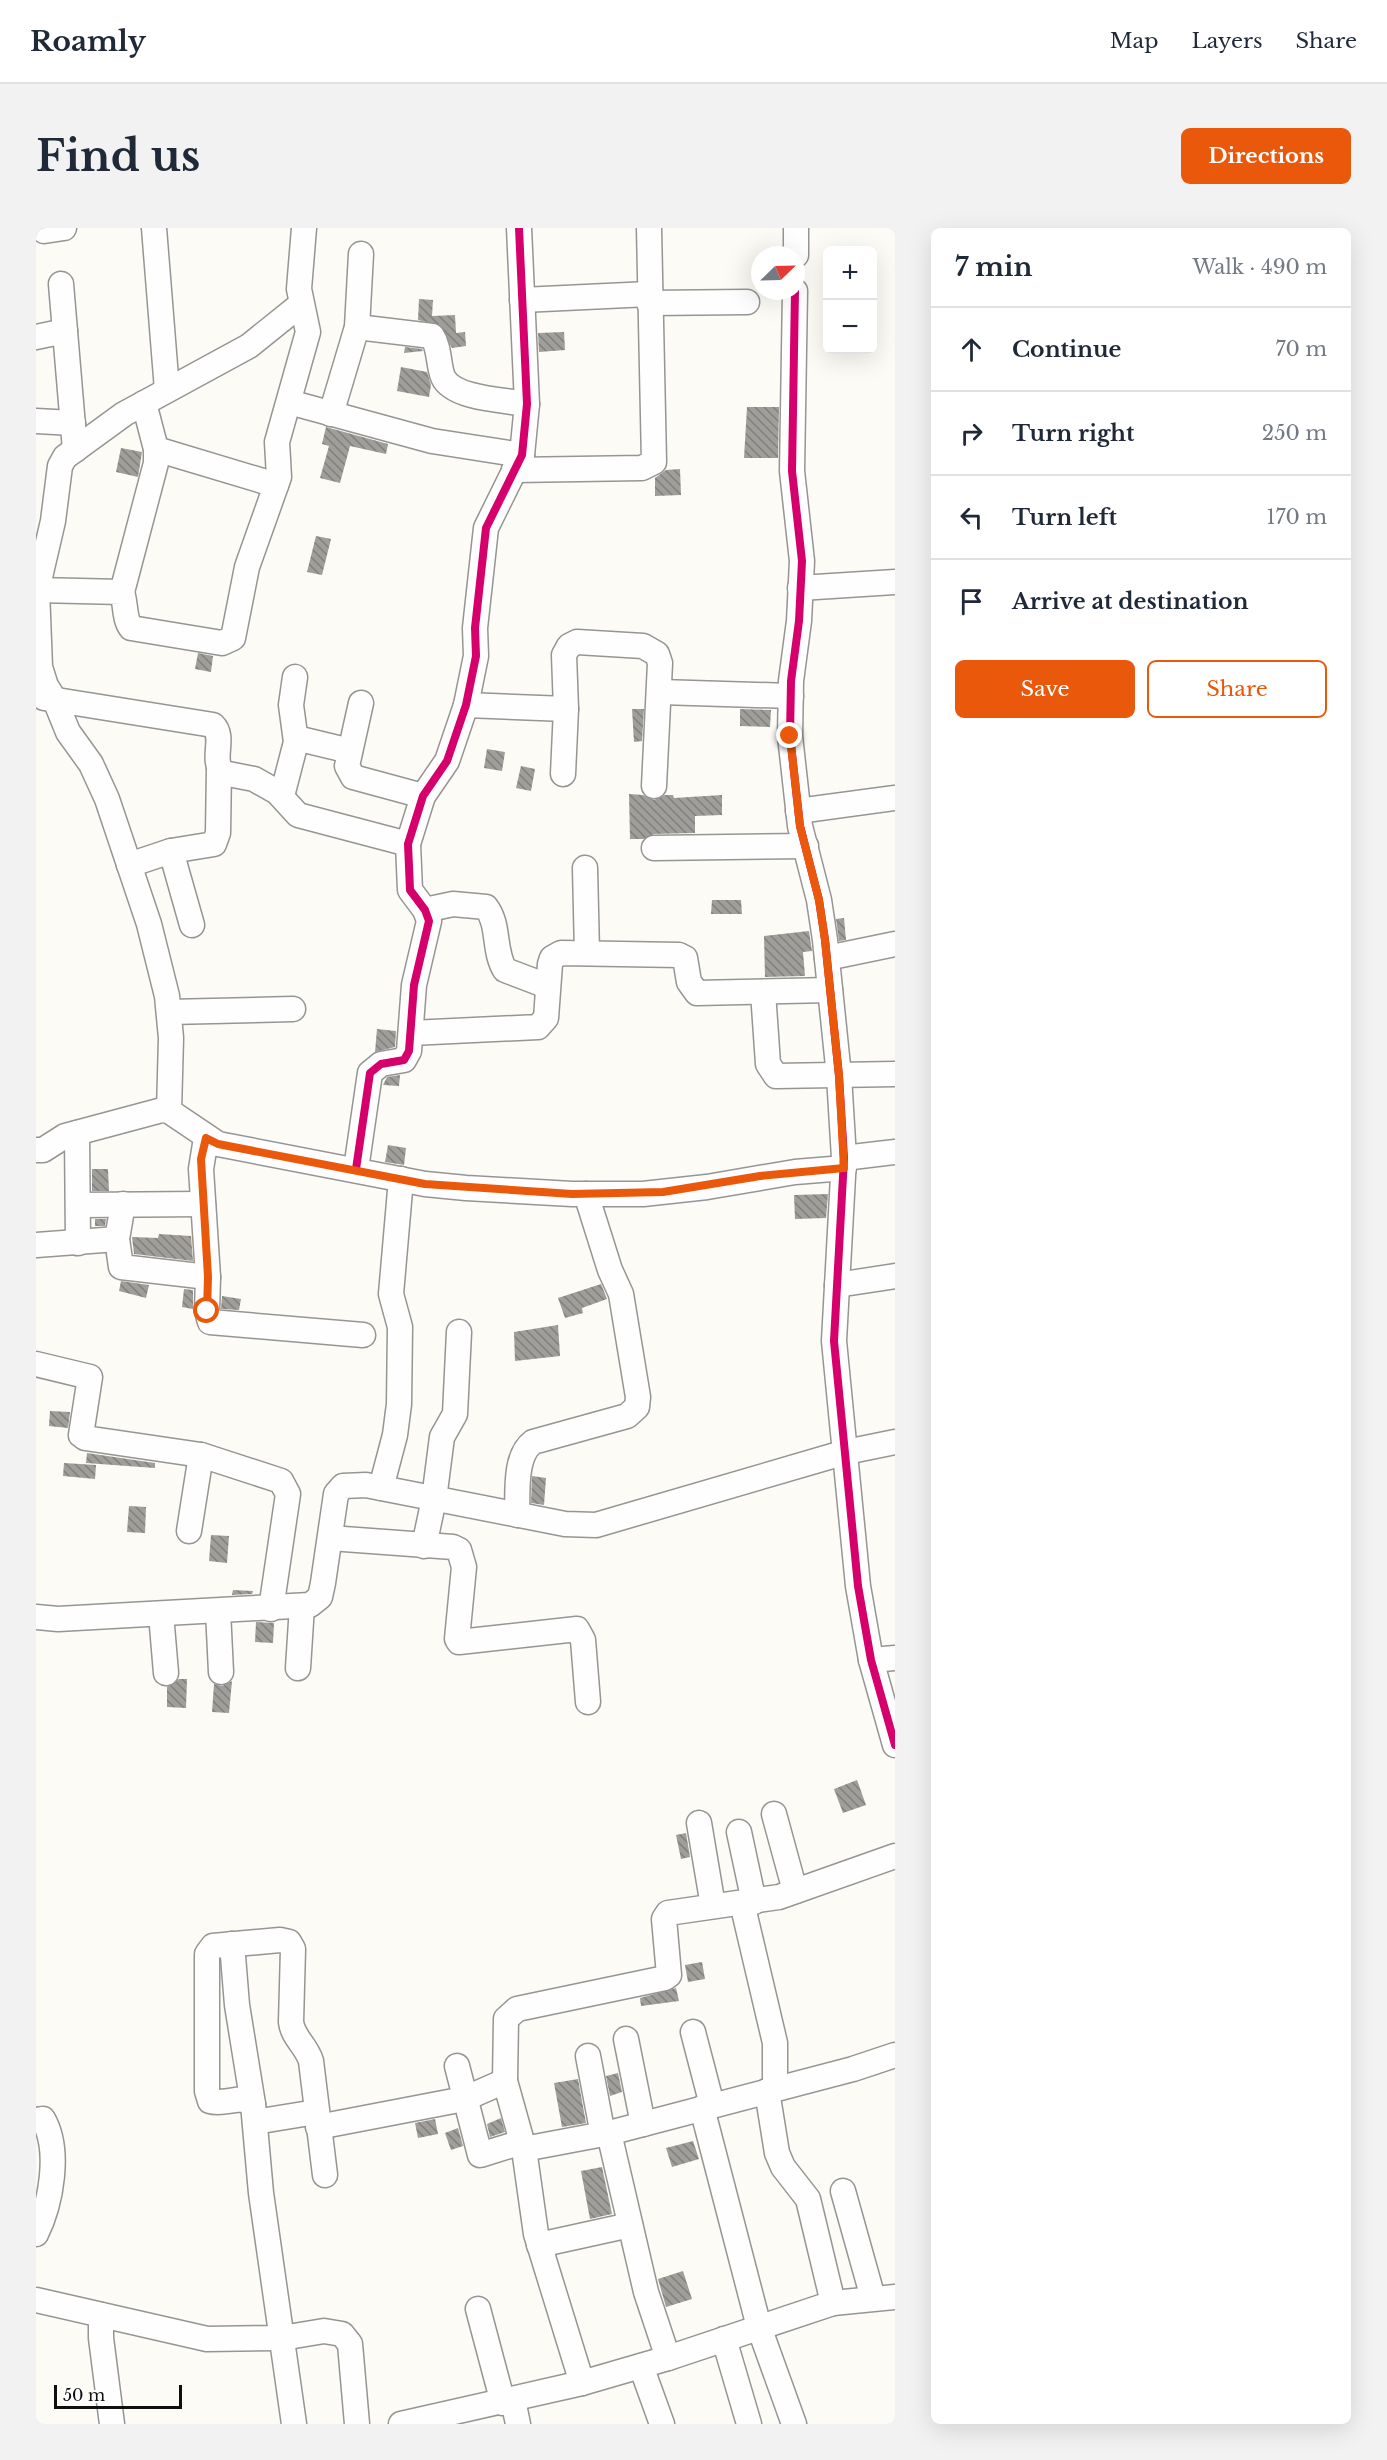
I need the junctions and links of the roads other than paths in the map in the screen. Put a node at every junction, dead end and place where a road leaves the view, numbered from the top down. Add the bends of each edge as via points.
1 (154, 228) edge
2 (304, 228) edge
3 (519, 228) edge
4 (650, 228) edge
5 (796, 228) edge
6 (796, 246) edge
7 (361, 254) dead end
8 (61, 284) dead end
9 (649, 299) junction
10 (522, 300) junction
11 (795, 300) edge
12 (747, 302) dead end
13 (300, 305) junction
14 (357, 327) junction
15 (65, 331) junction
16 (36, 337) edge
17 (167, 390) junction
18 (289, 402) junction
19 (144, 403) junction
20 (527, 404) junction
21 (331, 414) junction
22 (36, 421) edge
23 (73, 423) junction
24 (156, 449) junction
25 (75, 450) junction
26 (518, 463) junction
27 (276, 484) junction
28 (41, 551) edge
29 (895, 582) edge
30 (800, 588) junction
31 (38, 590) junction
32 (122, 592) junction
33 (37, 625) edge
34 (295, 676) dead end
35 (660, 692) junction
36 (791, 696) junction
37 (46, 698) edge
38 (361, 704) dead end
39 (466, 705) junction
40 (566, 709) junction
41 (296, 738) junction
42 (350, 751) junction
43 (219, 768) junction
44 (563, 774) dead end
45 (654, 786) dead end
46 (282, 796) junction
47 (423, 796) junction
48 (895, 798) edge
49 (798, 811) junction
50 (408, 844) junction
51 (806, 846) junction
52 (654, 848) dead end
53 (171, 851) junction
54 (129, 865) junction
55 (585, 868) dead end
56 (425, 910) junction
57 (192, 925) dead end
58 (895, 944) edge
59 (586, 953) junction
60 (827, 958) junction
61 (547, 986) junction
62 (830, 990) junction
63 (763, 992) junction
64 (293, 1009) dead end
65 (169, 1012) junction
66 (411, 1033) junction
67 (895, 1074) edge
68 (839, 1076) junction
69 (169, 1112) junction
70 (76, 1133) junction
71 (206, 1138) junction
72 (36, 1150) edge
73 (895, 1152) edge
74 (844, 1163) junction
75 (356, 1169) junction
76 (401, 1179) junction
77 (586, 1194) junction
78 (123, 1204) junction
79 (203, 1204) junction
80 (79, 1205) junction
81 (117, 1239) junction
82 (78, 1243) junction
83 (36, 1245) edge
84 (895, 1276) edge
85 (208, 1277) junction
86 (837, 1285) junction
87 (459, 1332) dead end
88 (363, 1335) dead end
89 (36, 1364) edge
90 (895, 1442) edge
91 (846, 1452) junction
92 (201, 1455) junction
93 (381, 1488) junction
94 (434, 1498) junction
95 (517, 1515) junction
96 (189, 1530) dead end
97 (330, 1538) junction
98 (424, 1546) junction
99 (302, 1606) junction
100 (271, 1609) junction
101 (218, 1611) junction
102 (161, 1614) junction
103 (36, 1617) edge
104 (895, 1658) edge
105 (871, 1660) junction
106 (298, 1668) dead end
107 (221, 1672) dead end
108 (166, 1673) dead end
109 (588, 1702) dead end
110 (895, 1745) edge
111 (774, 1814) dead end
112 (699, 1823) dead end
113 (739, 1832) dead end
114 (895, 1856) edge
115 (795, 1891) junction
116 (748, 1902) junction
117 (713, 1906) junction
118 (232, 1944) junction
119 (693, 2032) dead end
120 (626, 2039) dead end
121 (895, 2055) edge
122 (588, 2056) dead end
123 (457, 2066) dead end
124 (505, 2081) junction
125 (771, 2090) junction
126 (464, 2099) junction
127 (707, 2106) junction
128 (254, 2113) junction
129 (317, 2119) junction
130 (36, 2120) edge
131 (643, 2124) junction
132 (606, 2134) junction
133 (523, 2146) junction
134 (325, 2175) dead end
135 (843, 2191) dead end
136 (630, 2225) junction
137 (36, 2234) edge
138 (539, 2245) junction
139 (884, 2298) edge
140 (36, 2300) edge
141 (833, 2303) junction
142 (478, 2309) dead end
143 (101, 2315) junction
144 (759, 2327) junction
145 (282, 2338) junction
146 (724, 2339) junction
147 (668, 2358) junction
148 (641, 2366) junction
149 (582, 2383) junction
150 (508, 2401) junction
151 (112, 2424) edge
152 (294, 2424) edge
153 (357, 2424) edge
154 (401, 2424) edge
155 (518, 2424) edge
156 (662, 2424) edge
157 (749, 2424) edge
158 (794, 2424) edge

1 - 17 street
2 - 13 street
3 - 10 street
4 - 9 street
5 - 6 street
7 - 14 street
8 - 15 street
9 - 10 street
9 - 12 street
9 - 26 street via 654,462 642,468
10 - 20 street
11 - 30 street via 792,471 800,528
13 - 17 street via 249,346
13 - 18 street via 308,332
14 - 20 street via 432,336 449,386 464,394
14 - 21 street
15 - 16 street
15 - 23 street
17 - 19 street
18 - 21 street
18 - 27 street via 277,442 280,468
19 - 24 street
19 - 25 street
20 - 26 street
21 - 26 street
22 - 23 street
23 - 25 street
24 - 27 street
24 - 32 street via 156,463
25 - 28 street via 60,466
26 - 39 street via 486,528 476,656
27 - 32 street via 247,567 235,630 229,642 132,628 126,618
28 - 31 street
29 - 30 street
30 - 36 street
31 - 32 street
31 - 33 street
33 - 37 street
34 - 41 street via 291,705
35 - 36 street
35 - 40 street via 660,663 652,649 577,642 564,655
35 - 45 street
36 - 49 street via 790,736
37 - 43 street via 213,725 219,736
37 - 54 street via 91,764
38 - 42 street
39 - 40 street
39 - 47 street via 447,761
40 - 44 street
41 - 42 street
41 - 46 street
42 - 47 street via 347,766 352,777
43 - 46 street via 228,775 254,779
43 - 53 street via 217,839 208,846
46 - 50 street via 298,815
47 - 50 street
48 - 49 street
49 - 51 street
50 - 56 street via 410,890
51 - 52 street
51 - 60 street
53 - 54 street
53 - 57 street
54 - 65 street via 149,924
55 - 59 street
56 - 61 street via 453,904 486,908 493,916 497,950 505,970
56 - 66 street via 429,921 414,985
58 - 60 street
59 - 61 street via 556,955 550,964
59 - 63 street via 673,953 685,958 689,982 697,993
60 - 62 street
61 - 66 street via 546,1018 538,1027
62 - 63 street
62 - 68 street
63 - 68 street via 770,1071 784,1077
64 - 65 street
65 - 69 street
66 - 75 street via 408,1056 381,1064 370,1074
67 - 68 street
68 - 74 street
69 - 70 street via 162,1110
69 - 71 street
70 - 72 street
70 - 80 street
71 - 75 street via 218,1144
71 - 79 street via 201,1159
73 - 74 street
74 - 77 street via 663,1192
74 - 86 street
75 - 76 street
76 - 77 street via 489,1190
76 - 93 street via 391,1294 400,1327 399,1404
77 - 95 street via 621,1294 637,1407 627,1416 533,1442 525,1448
78 - 79 street
78 - 80 street
78 - 81 street
79 - 85 street
80 - 82 street
81 - 82 street
81 - 85 street via 119,1262 125,1269
82 - 83 street
84 - 86 street
85 - 88 street via 210,1322
86 - 91 street via 834,1341
87 - 94 street via 455,1413 442,1437
89 - 92 street via 90,1377 81,1435 85,1438
90 - 91 street
91 - 95 street via 596,1525
91 - 105 street via 858,1586
92 - 96 street
92 - 100 street via 286,1486
93 - 94 street
93 - 97 street via 343,1486 336,1494
94 - 95 street
94 - 98 street
97 - 98 street
97 - 99 street via 320,1597
98 - 109 street via 453,1547 463,1560 456,1639 459,1642 577,1629 583,1640
99 - 100 street
99 - 106 street
100 - 101 street
101 - 102 street
101 - 107 street
102 - 103 street
102 - 108 street
104 - 105 street
105 - 110 street
111 - 115 street
112 - 117 street
113 - 116 street
114 - 115 street
115 - 116 street
116 - 117 street
116 - 125 street via 775,2043
117 - 124 street via 668,1913 663,1919 670,1966 665,1978 510,2013 504,2027
118 - 128 street
118 - 128 street via 213,1946 207,1954 207,2091 210,2102 243,2098
118 - 129 street via 280,1940 289,1941 293,1949 291,2022 311,2061
119 - 127 street
120 - 131 street
121 - 125 street
122 - 132 street
123 - 126 street
124 - 126 street
124 - 133 street
125 - 127 street
125 - 141 street via 777,2153 808,2199
126 - 129 street
126 - 133 street via 480,2155
127 - 131 street
127 - 144 street
128 - 129 street
128 - 145 street
129 - 134 street
130 - 137 street via 43,2119 50,2130 52,2175 46,2215
131 - 132 street
132 - 133 street
132 - 136 street
133 - 138 street
135 - 139 street
136 - 138 street
136 - 147 street via 646,2292
138 - 149 street
139 - 141 street
140 - 143 street
141 - 144 street
142 - 150 street
143 - 145 street via 207,2340
143 - 151 street
144 - 146 street
144 - 158 street
145 - 152 street
145 - 153 street via 324,2331 342,2334 350,2344
146 - 147 street
146 - 157 street
147 - 148 street
148 - 149 street
148 - 156 street
149 - 150 street
150 - 154 street
150 - 155 street

